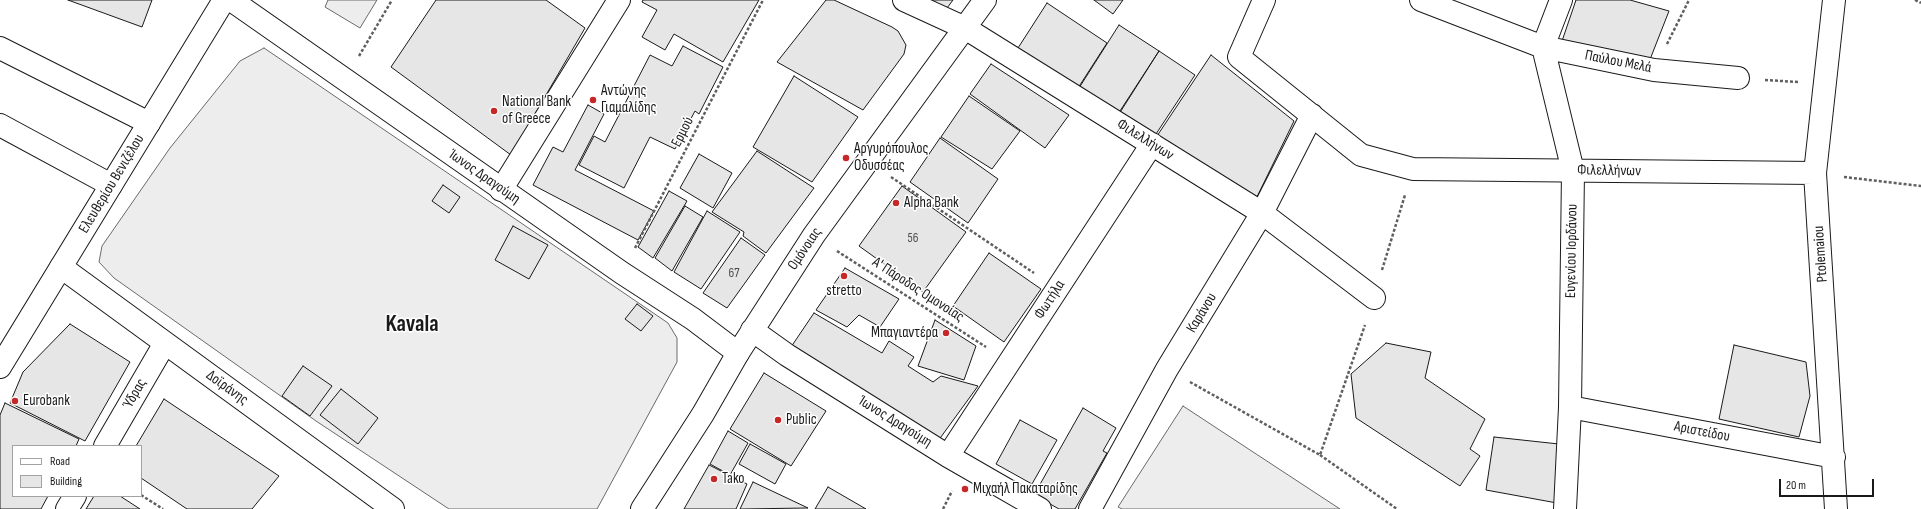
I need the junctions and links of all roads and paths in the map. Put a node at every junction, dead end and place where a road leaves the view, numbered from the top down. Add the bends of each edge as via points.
1 (224, 0) edge
2 (231, 0) edge
3 (392, 0) edge
4 (620, 0) edge
5 (764, 0) edge
6 (904, 0) edge
7 (985, 0) edge
8 (1264, 0) edge
9 (1421, 0) edge
10 (1561, 0) edge
11 (1689, 0) edge
12 (1834, 0) edge
13 (1915, 0) edge
14 (1921, 3) edge
15 (965, 28) junction
16 (1543, 47) junction
17 (0, 48) edge
18 (1654, 70) junction
19 (1738, 78) joint
20 (345, 80) junction
21 (1824, 84) junction
22 (1312, 115) junction
23 (149, 123) junction
24 (0, 125) edge
25 (1152, 144) junction
26 (868, 162) junction
27 (1413, 169) junction
28 (1573, 171) junction
29 (1815, 173) junction
30 (111, 185) junction
31 (1921, 186) edge
32 (501, 190) junction
33 (1262, 213) junction
34 (814, 235) junction
35 (61, 267) junction
36 (622, 273) junction
37 (1058, 289) junction
38 (1374, 298) junction
39 (752, 330) junction
40 (165, 343) junction
41 (738, 353) junction
42 (1010, 362) junction
43 (0, 367) edge
44 (1167, 369) junction
45 (1570, 407) junction
46 (106, 445) edge
47 (1320, 455) junction
48 (948, 456) junction
49 (1834, 457) junction
50 (142, 495) edge
51 (74, 497) edge
52 (67, 509) edge
53 (163, 509) edge
54 (393, 509) edge
55 (642, 509) edge
56 (1040, 509) edge
57 (1090, 509) edge
58 (1397, 509) edge
59 (1566, 509) edge
60 (1836, 509) edge

1 - 23 street, Ελευθερίου Βενιζέλου
2 - 20 street, Ίωνος Δραγούμη
3 - 20 path
4 - 32 street
5 - 36 path, Ερμού
6 - 15 street, Φιλελλήνων
7 - 15 street, Ομόνοιας
8 - 22 street, Φιλελλήνων via 1238,57
9 - 16 street, Παύλου Μελά
10 - 16 street
11 - 18 path
12 - 21 street, Ptolemaiou
13 - 14 path
15 - 25 street, Φιλελλήνων
15 - 26 street, Ομόνοιας
16 - 18 street, Παύλου Μελά
16 - 28 street, Ευγενίου Ιορδάνου
17 - 23 street
18 - 19 street, Παύλου Μελά
19 - 21 path
20 - 32 street, Ίωνος Δραγούμη
21 - 29 street, Ptolemaiou
22 - 27 street, Φιλελλήνων via 1362,155
22 - 33 street, Καράνου
23 - 30 street, Ελευθερίου Βενιζέλου
24 - 30 street
25 - 33 street, Φιλελλήνων
25 - 37 street, Φωτήλα
26 - 34 street, Ομόνοιας
26 - 37 path
27 - 28 street, Φιλελλήνων
27 - 38 path
28 - 29 street, Φιλελλήνων
28 - 45 street, Ευγενίου Ιορδάνου
29 - 31 path
29 - 49 street, Ptolemaiou
30 - 35 street, Ελευθερίου Βενιζέλου
32 - 36 street, Ίωνος Δραγούμη
33 - 38 street, Φιλελλήνων
33 - 44 street, Καράνου
34 - 39 street, Ομόνοιας
34 - 42 path, Α' Πάροδος Ομονοίας
35 - 40 street, Δοϊράνης
35 - 43 street, Ελευθερίου Βενιζέλου
36 - 41 street, Ίωνος Δραγούμη via 693,319
37 - 42 street, Φωτήλα
38 - 47 path
39 - 41 street, Ομόνοιας
39 - 48 street, Ίωνος Δραγούμη via 787,355
40 - 46 street, Ύδρας
40 - 54 street, Δοϊράνης
41 - 55 street, Ομόνοιας via 703,414
42 - 48 street, Φωτήλα
44 - 47 path
44 - 57 street, Καράνου
45 - 49 street, Αριστείδου
45 - 59 street, Ευγενίου Ιορδάνου
47 - 58 path
48 - 56 street, Ίωνος Δραγούμη
49 - 60 street, Ptolemaiou
50 - 53 path
51 - 52 street

